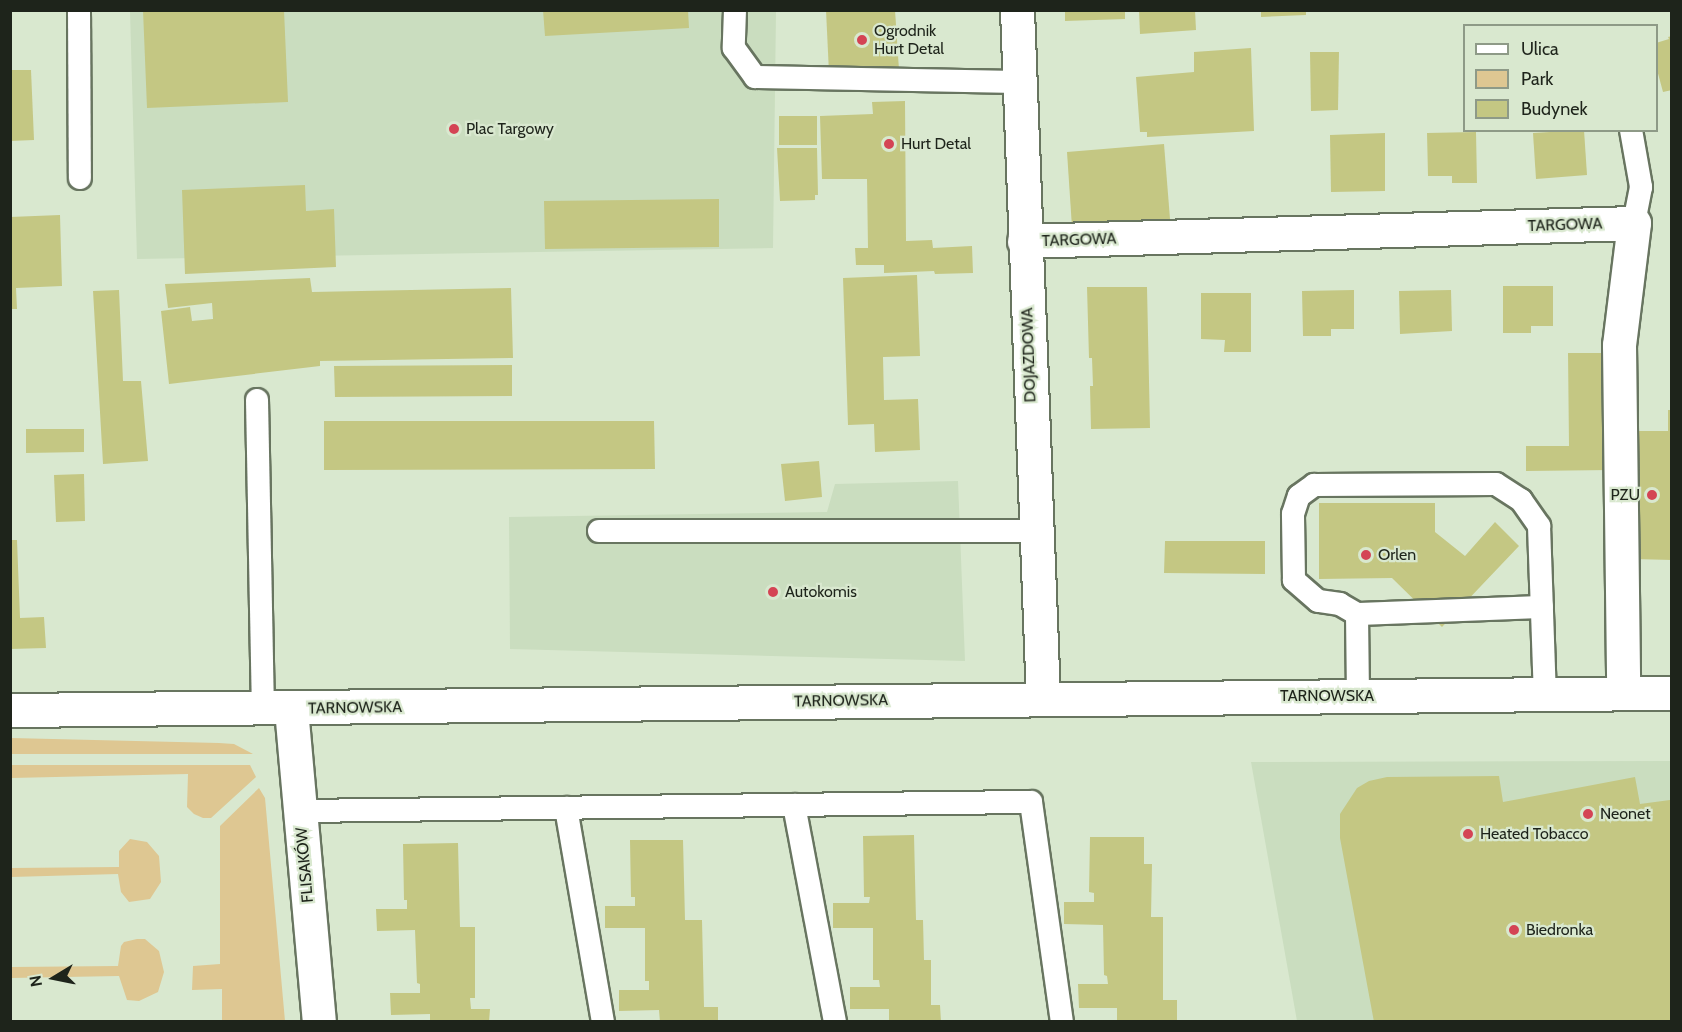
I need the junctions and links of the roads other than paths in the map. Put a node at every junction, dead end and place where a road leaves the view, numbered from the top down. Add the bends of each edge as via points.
1 (79, 10) edge
2 (735, 10) edge
3 (1017, 10) edge
4 (1019, 82) junction
5 (1631, 132) edge
6 (80, 178) dead end
7 (1634, 223) junction
8 (1024, 241) junction
9 (257, 400) dead end
10 (599, 531) dead end
11 (1036, 531) junction
12 (1542, 607) junction
13 (1357, 614) junction
14 (1623, 693) junction
15 (1671, 693) edge
16 (1545, 694) junction
17 (1358, 696) junction
18 (1043, 699) junction
19 (277, 709) junction
20 (10, 710) edge
21 (794, 805) junction
22 (566, 808) junction
23 (300, 811) junction
24 (319, 1022) edge
25 (603, 1022) edge
26 (835, 1022) edge
27 (1062, 1022) edge

1 - 6 lane
2 - 4 lane via 734,48 755,77
3 - 4 street, DOJAZDOWA
4 - 8 street, DOJAZDOWA
5 - 7 lane via 1641,187
7 - 8 street, TARGOWA
7 - 14 street via 1619,345
8 - 11 street, DOJAZDOWA
9 - 19 lane
10 - 11 lane
11 - 18 street, DOJAZDOWA
12 - 13 lane
12 - 13 lane via 1539,526 1521,500 1496,484 1314,485 1299,496 1293,514 1294,580 1318,600 1340,604
12 - 16 lane
13 - 17 lane
14 - 15 street, TARNOWSKA
14 - 16 street, TARNOWSKA
16 - 17 street, TARNOWSKA
17 - 18 street, TARNOWSKA
18 - 19 street, TARNOWSKA
19 - 20 street, TARNOWSKA
19 - 23 street, FLISAKÓW
21 - 22 lane
21 - 26 lane
21 - 27 lane via 1031,802
22 - 23 lane
22 - 25 lane
23 - 24 street, FLISAKÓW

